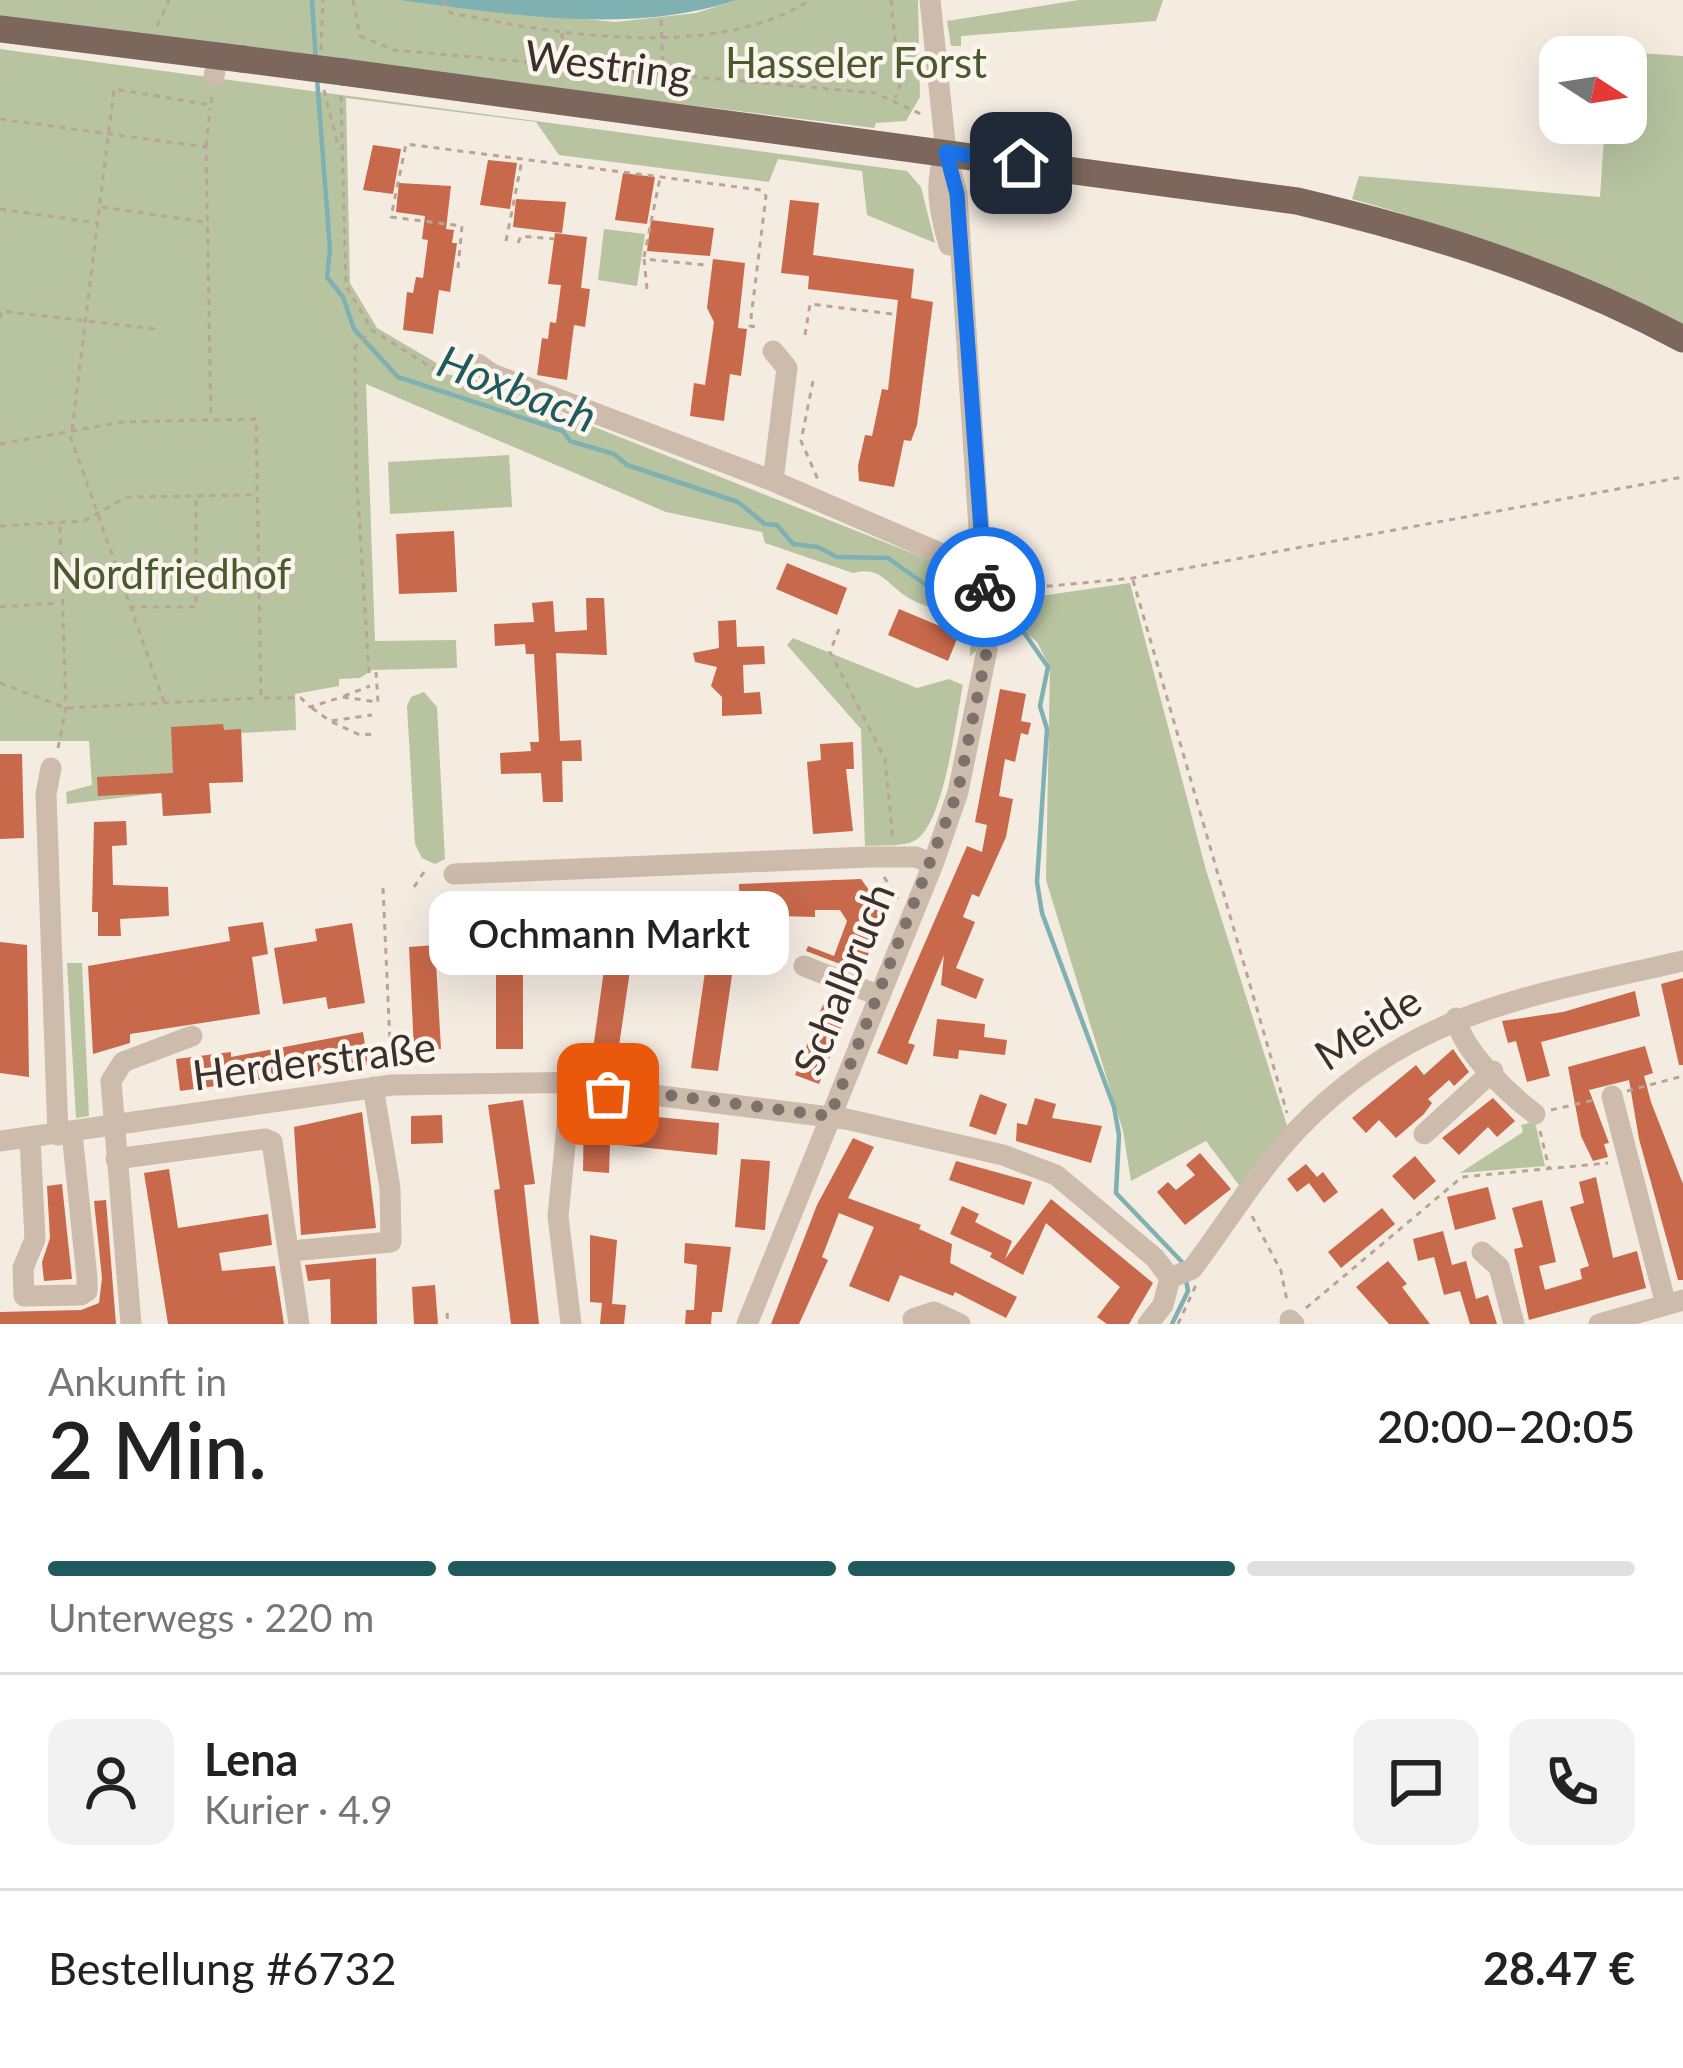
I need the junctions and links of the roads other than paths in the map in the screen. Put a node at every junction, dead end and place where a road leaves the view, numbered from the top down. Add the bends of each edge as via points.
1 (929, 0) edge
2 (0, 29) edge
3 (946, 140) junction
4 (1683, 339) edge
5 (773, 351) dead end
6 (478, 364) dead end
7 (773, 481) junction
8 (975, 550) junction
9 (51, 768) dead end
10 (933, 864) junction
11 (454, 874) dead end
12 (1683, 961) edge
13 (804, 966) dead end
14 (880, 997) junction
15 (1456, 1018) junction
16 (193, 1036) dead end
17 (1493, 1072) junction
18 (576, 1086) junction
19 (373, 1088) junction
20 (1612, 1096) dead end
21 (1535, 1114) road end
22 (830, 1116) junction
23 (112, 1127) junction
24 (65, 1134) junction
25 (1424, 1134) dead end
26 (29, 1139) junction
27 (0, 1141) edge
28 (116, 1160) junction
29 (301, 1250) dead end
30 (1482, 1252) dead end
31 (1183, 1271) junction
32 (1674, 1303) edge
33 (913, 1319) dead end
34 (131, 1324) edge
35 (299, 1324) edge
36 (572, 1324) edge
37 (747, 1324) edge
38 (959, 1324) edge
39 (1148, 1324) edge
40 (1514, 1324) edge
41 (1599, 1324) edge

1 - 3 street, Schalbruch
2 - 3 main road, Westring, bridge via 242,59 342,80
3 - 4 main road, Westring via 1411,228 1567,283
3 - 8 street, Schalbruch via 957,194
5 - 7 street via 787,368
6 - 7 street
7 - 8 street via 942,554
8 - 10 street, Schalbruch via 987,650 958,791
9 - 24 street
10 - 11 street, Schalbruch via 869,857
10 - 14 street, Schalbruch
12 - 15 street, Meide
13 - 14 street
14 - 22 street, Schalbruch
15 - 17 street
15 - 31 street, Meide via 1368,1066 1293,1134
16 - 23 street via 123,1062 112,1082
17 - 21 street
17 - 25 street
18 - 19 street, Herderstraße via 486,1080
18 - 22 street, Herderstraße via 600,1082
18 - 36 street via 558,1216
19 - 23 street, Herderstraße
19 - 29 street via 392,1242
20 - 32 street
22 - 31 street, Herderstraße via 922,1133 1056,1174 1155,1258
22 - 37 street, Schalbruch
23 - 24 street, Herderstraße
23 - 28 street
24 - 26 street, Herderstraße
24 - 26 street via 88,1279 81,1295 25,1297 23,1268 35,1239
26 - 27 street, Herderstraße
28 - 34 street
28 - 35 street via 272,1142
30 - 40 street via 1498,1268
31 - 39 street, Meide
32 - 41 street
33 - 38 street via 934,1312

